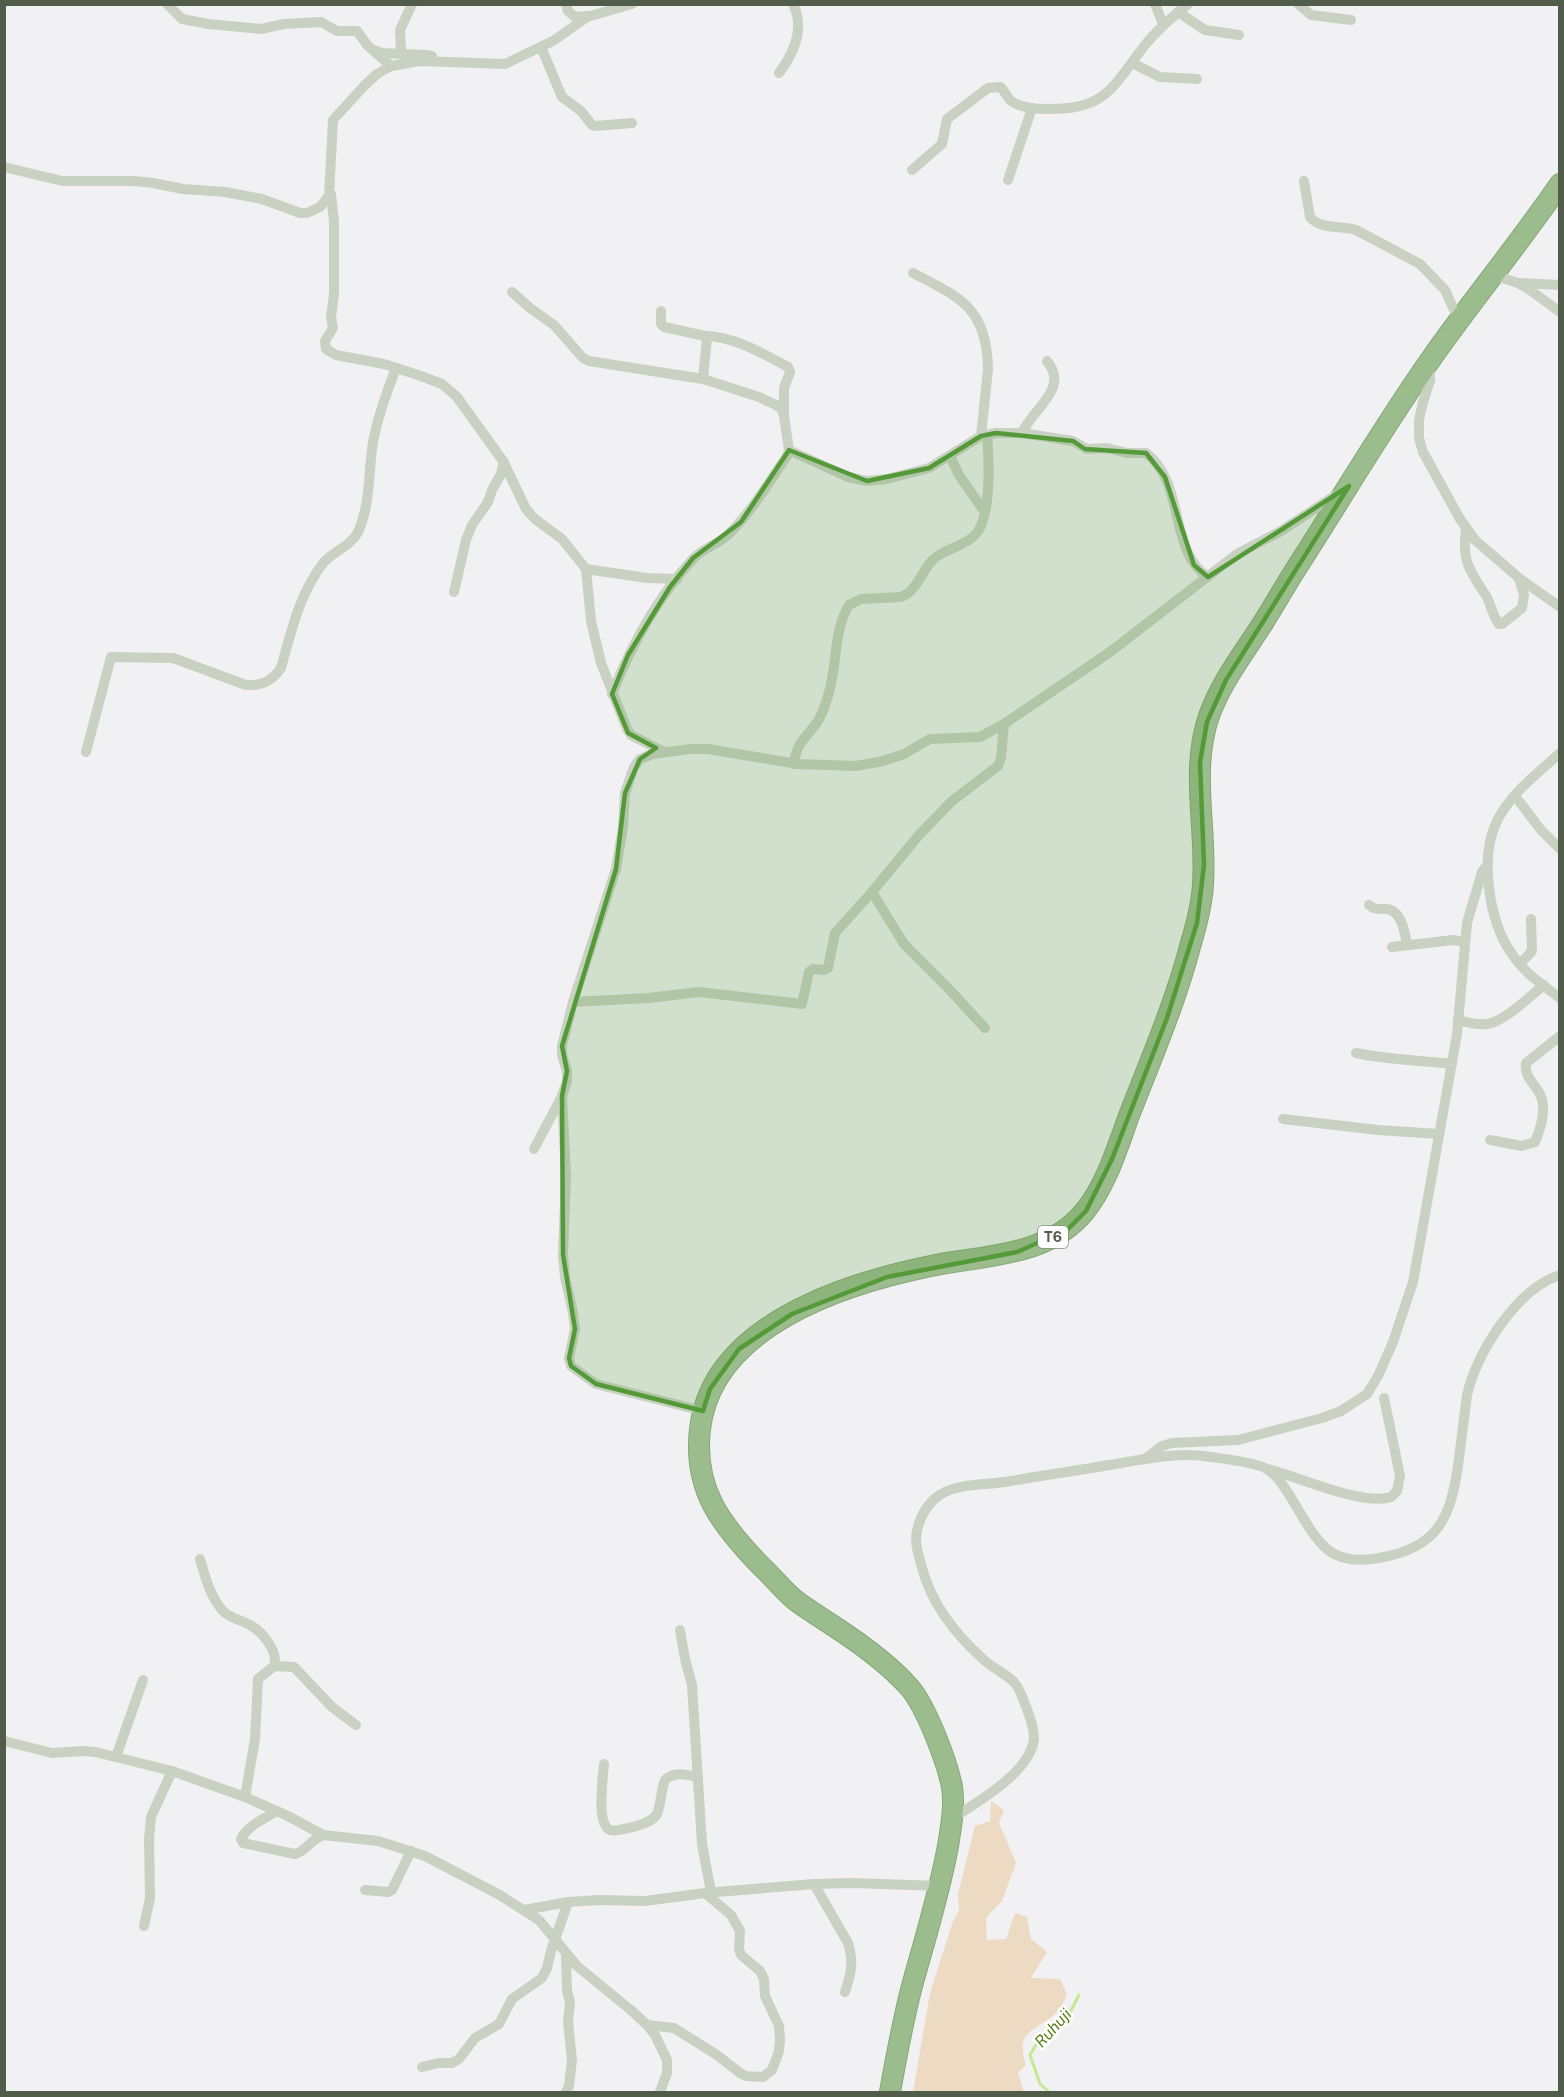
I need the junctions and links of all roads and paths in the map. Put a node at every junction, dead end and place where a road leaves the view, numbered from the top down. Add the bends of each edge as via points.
1 (167, 4) edge
2 (412, 4) edge
3 (566, 4) edge
4 (632, 4) edge
5 (793, 4) edge
6 (1155, 4) edge
7 (1188, 4) edge
8 (1298, 4) edge
9 (1178, 12) junction
10 (592, 16) junction
11 (1351, 20) dead end
12 (1163, 24) junction
13 (1239, 34) dead end
14 (541, 47) junction
15 (370, 48) junction
16 (401, 54) junction
17 (444, 62) junction
18 (1132, 63) junction
19 (391, 66) junction
20 (779, 73) dead end
21 (1197, 79) dead end
22 (1032, 108) junction
23 (632, 123) dead end
24 (4, 167) edge
25 (912, 170) dead end
26 (1008, 180) dead end
27 (1304, 181) dead end
28 (330, 184) junction
29 (1560, 184) edge
30 (913, 273) dead end
31 (1493, 275) junction
32 (1518, 283) junction
33 (1560, 285) edge
34 (512, 292) dead end
35 (662, 311) dead end
36 (1560, 312) edge
37 (1459, 321) junction
38 (705, 336) junction
39 (1430, 360) junction
40 (1047, 361) dead end
41 (396, 368) junction
42 (703, 379) junction
43 (784, 416) junction
44 (1022, 433) junction
45 (984, 436) junction
46 (789, 450) junction
47 (950, 456) junction
48 (504, 462) junction
49 (1349, 486) junction
50 (984, 511) junction
51 (1466, 528) junction
52 (586, 569) junction
53 (1208, 577) junction
54 (1519, 578) junction
55 (677, 579) junction
56 (454, 592) dead end
57 (1560, 607) edge
58 (612, 694) junction
59 (1004, 724) junction
60 (664, 752) junction
61 (86, 753) dead end
62 (1560, 753) edge
63 (794, 764) junction
64 (1515, 796) junction
65 (1560, 849) edge
66 (1488, 864) junction
67 (872, 892) junction
68 (1369, 905) dead end
69 (1531, 919) dead end
70 (1465, 942) junction
71 (1407, 945) junction
72 (1392, 947) dead end
73 (1520, 964) junction
74 (1544, 985) junction
75 (1560, 998) edge
76 (573, 1002) junction
77 (1458, 1020) junction
78 (985, 1028) dead end
79 (1560, 1036) edge
80 (1356, 1053) dead end
81 (1452, 1064) junction
82 (562, 1096) junction
83 (1283, 1119) dead end
84 (1439, 1134) junction
85 (1490, 1140) dead end
86 (534, 1149) dead end
87 (1560, 1275) edge
88 (1384, 1398) dead end
89 (703, 1411) junction
90 (1145, 1460) junction
91 (1267, 1468) junction
92 (200, 1559) dead end
93 (680, 1630) dead end
94 (274, 1666) junction
95 (143, 1680) dead end
96 (356, 1725) dead end
97 (4, 1741) edge
98 (116, 1757) junction
99 (604, 1764) dead end
100 (172, 1771) junction
101 (698, 1777) junction
102 (245, 1797) junction
103 (277, 1811) junction
104 (953, 1818) junction
105 (323, 1835) junction
106 (411, 1851) junction
107 (814, 1884) junction
108 (940, 1886) junction
109 (365, 1890) dead end
110 (708, 1892) junction
111 (568, 1902) junction
112 (524, 1910) junction
113 (144, 1926) dead end
114 (556, 1940) junction
115 (566, 1955) junction
116 (846, 1992) dead end
117 (647, 2025) junction
118 (422, 2067) dead end
119 (566, 2092) edge
120 (660, 2092) edge
121 (890, 2092) edge

1 - 15 street via 182,19 208,24 261,29 321,22 337,31 359,32
2 - 16 street via 400,30
3 - 10 street via 575,17
4 - 10 street
5 - 20 street via 799,27 790,56
6 - 12 street
7 - 9 street
8 - 11 street via 1311,15
9 - 12 street
9 - 13 street via 1205,30
10 - 14 street
12 - 18 street
14 - 17 street via 505,64
14 - 23 street via 562,97 581,111 591,125
15 - 16 street
15 - 19 street
16 - 17 street via 426,55
17 - 19 street
18 - 21 street via 1160,77
18 - 22 street via 1112,89 1089,104 1070,109
19 - 28 street via 364,86 333,120
22 - 25 street via 1010,100 1000,87 988,88 947,119 942,144
22 - 26 street
24 - 28 street via 62,181 144,182 225,192 262,199 300,213 326,202
27 - 37 street via 1314,222 1356,230 1420,264 1445,290
28 - 41 street via 334,221 333,328 325,346 336,355
29 - 31 highway, T6
30 - 45 street via 949,292 972,310 980,324 988,369
31 - 32 street
31 - 37 highway, T6
32 - 33 street
32 - 36 street
34 - 42 street via 554,325 587,360
35 - 38 street via 664,327
37 - 39 highway, T6
38 - 42 street
38 - 43 street via 722,337 752,348 788,367 790,372 783,388
39 - 49 highway, T6
39 - 51 street via 1419,438
40 - 44 street via 1055,374 1053,389
41 - 48 street via 450,389
41 - 61 street via 373,443 370,487 359,529 320,569 302,600 275,676 257,686 246,685 173,658 111,657
42 - 43 street via 759,397 776,405
43 - 46 street
44 - 45 street
44 - 53 street via 1073,441 1087,449 1107,448 1150,456 1170,490 1194,565
45 - 47 street
45 - 50 street via 989,484
46 - 47 street via 848,477 867,481 920,471
46 - 55 street via 741,522 720,542 693,558
47 - 50 street
48 - 52 street via 526,509 562,538
48 - 56 street via 488,502 466,540
49 - 53 street via 1281,531 1237,554
49 - 89 highway, T6 via 1226,680 1207,722 1200,762 1204,865 1197,923 1159,1040 1112,1159 1086,1211 1067,1230 1017,1252 886,1277 837,1293 792,1314 739,1349 710,1389
50 - 63 street via 976,535 936,556 907,594 861,599 849,605 838,637 828,697 819,719 798,744
51 - 54 street
51 - 54 street via 1467,565 1486,594 1498,624 1522,608 1524,595
52 - 55 street
52 - 58 street via 591,621
53 - 59 street via 1110,652
54 - 57 street
55 - 58 street via 628,655
58 - 60 street via 628,733
59 - 63 street via 980,737 930,739 904,754 874,763
59 - 67 street via 998,766 952,801
60 - 63 street via 708,749
60 - 76 street via 644,756 634,767 625,793 616,868
62 - 64 street
64 - 65 street
64 - 66 street via 1497,821
66 - 70 street via 1482,872
66 - 73 street via 1497,924
67 - 76 street via 835,933 828,968 809,972 800,1005 699,992
67 - 78 street via 904,944
68 - 71 street via 1397,913
69 - 73 street via 1532,951
70 - 71 street
70 - 77 street
71 - 72 street
73 - 74 street
74 - 75 street
74 - 77 street via 1490,1024
76 - 82 street via 562,1046 567,1081
77 - 81 street
79 - 85 street via 1526,1063 1526,1074 1539,1092 1543,1107 1535,1142 1522,1146
80 - 81 street via 1398,1061
81 - 84 street
82 - 86 street
82 - 89 street via 566,1175 563,1255 575,1329 571,1366 596,1384
83 - 84 street
84 - 90 street via 1413,1281 1393,1342 1367,1394 1322,1418 1238,1440 1172,1443
87 - 91 street via 1538,1286 1518,1304 1480,1359 1467,1395 1451,1501 1439,1527 1423,1542 1398,1553 1365,1560 1339,1556 1329,1551 1305,1524 1281,1483
88 - 91 street via 1400,1476 1397,1491 1391,1497 1367,1499
89 - 104 highway, T6 via 699,1454 703,1478 723,1524 796,1600 880,1660 914,1692 949,1774
90 - 91 street via 1185,1455
90 - 104 street via 958,1488 935,1498 924,1511 915,1539 929,1591 961,1638 1012,1680 1031,1719 1034,1738 1029,1754 1007,1781
92 - 94 street via 219,1606 229,1616 249,1624 268,1642 275,1656
93 - 101 street via 692,1685
94 - 96 street via 294,1667 332,1707
94 - 102 street via 258,1679 255,1739
95 - 98 street
97 - 98 street via 52,1753 83,1751
98 - 100 street
99 - 101 street via 603,1823 617,1831 656,1816 667,1778 682,1774
100 - 102 street
100 - 113 street via 151,1817 150,1898
101 - 110 street
102 - 103 street
103 - 105 street
103 - 105 street via 244,1834 243,1843 295,1854
104 - 108 highway, T6
105 - 106 street via 378,1841
106 - 109 street via 392,1890
106 - 112 street via 442,1863
107 - 108 street
107 - 110 street
107 - 116 street via 852,1954
108 - 121 highway, T6 via 913,1984
110 - 111 street via 645,1901
110 - 117 street via 731,1915 740,1931 741,1955 764,1979 765,1996 779,2026 779,2051 772,2070 763,2077 746,2076 674,2028
111 - 112 street
111 - 114 street
112 - 114 street
114 - 115 street
114 - 118 street via 543,1978 512,1999 499,2024 480,2034 452,2063
115 - 117 street
115 - 119 street via 572,2060
117 - 120 street via 667,2060

